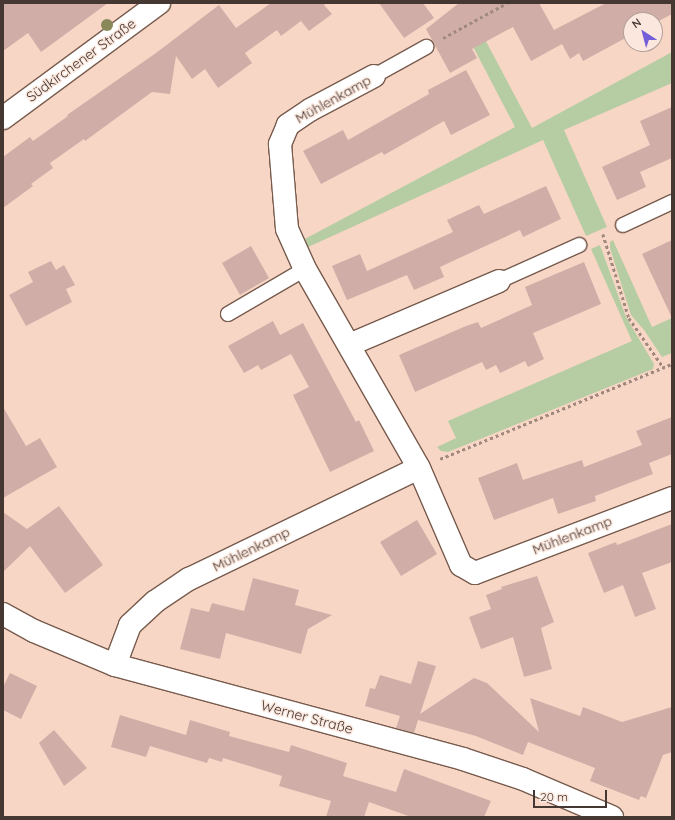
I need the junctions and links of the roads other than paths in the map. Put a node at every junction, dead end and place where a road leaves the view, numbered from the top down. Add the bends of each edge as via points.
1 (159, 3) edge
2 (426, 47) road end
3 (374, 76) joint
4 (3, 118) edge
5 (672, 202) edge
6 (623, 225) road end
7 (579, 245) road end
8 (305, 269) junction
9 (499, 281) joint
10 (228, 314) dead end
11 (349, 345) junction
12 (419, 468) junction
13 (672, 498) edge
14 (3, 614) edge
15 (115, 665) junction
16 (612, 817) edge

1 - 4 street, Südkirchener Straße
2 - 3 lane, Mühlenkamp
3 - 8 street, Mühlenkamp via 310,110 288,125 280,144 287,229
5 - 6 lane
7 - 9 lane
8 - 10 lane
8 - 11 street, Mühlenkamp
9 - 11 street
11 - 12 street, Mühlenkamp
12 - 13 street, Mühlenkamp via 460,565 475,572
12 - 15 street, Mühlenkamp via 182,583 156,600 130,625
14 - 15 street, Werner Straße via 34,631
15 - 16 street, Werner Straße via 463,759 523,779

